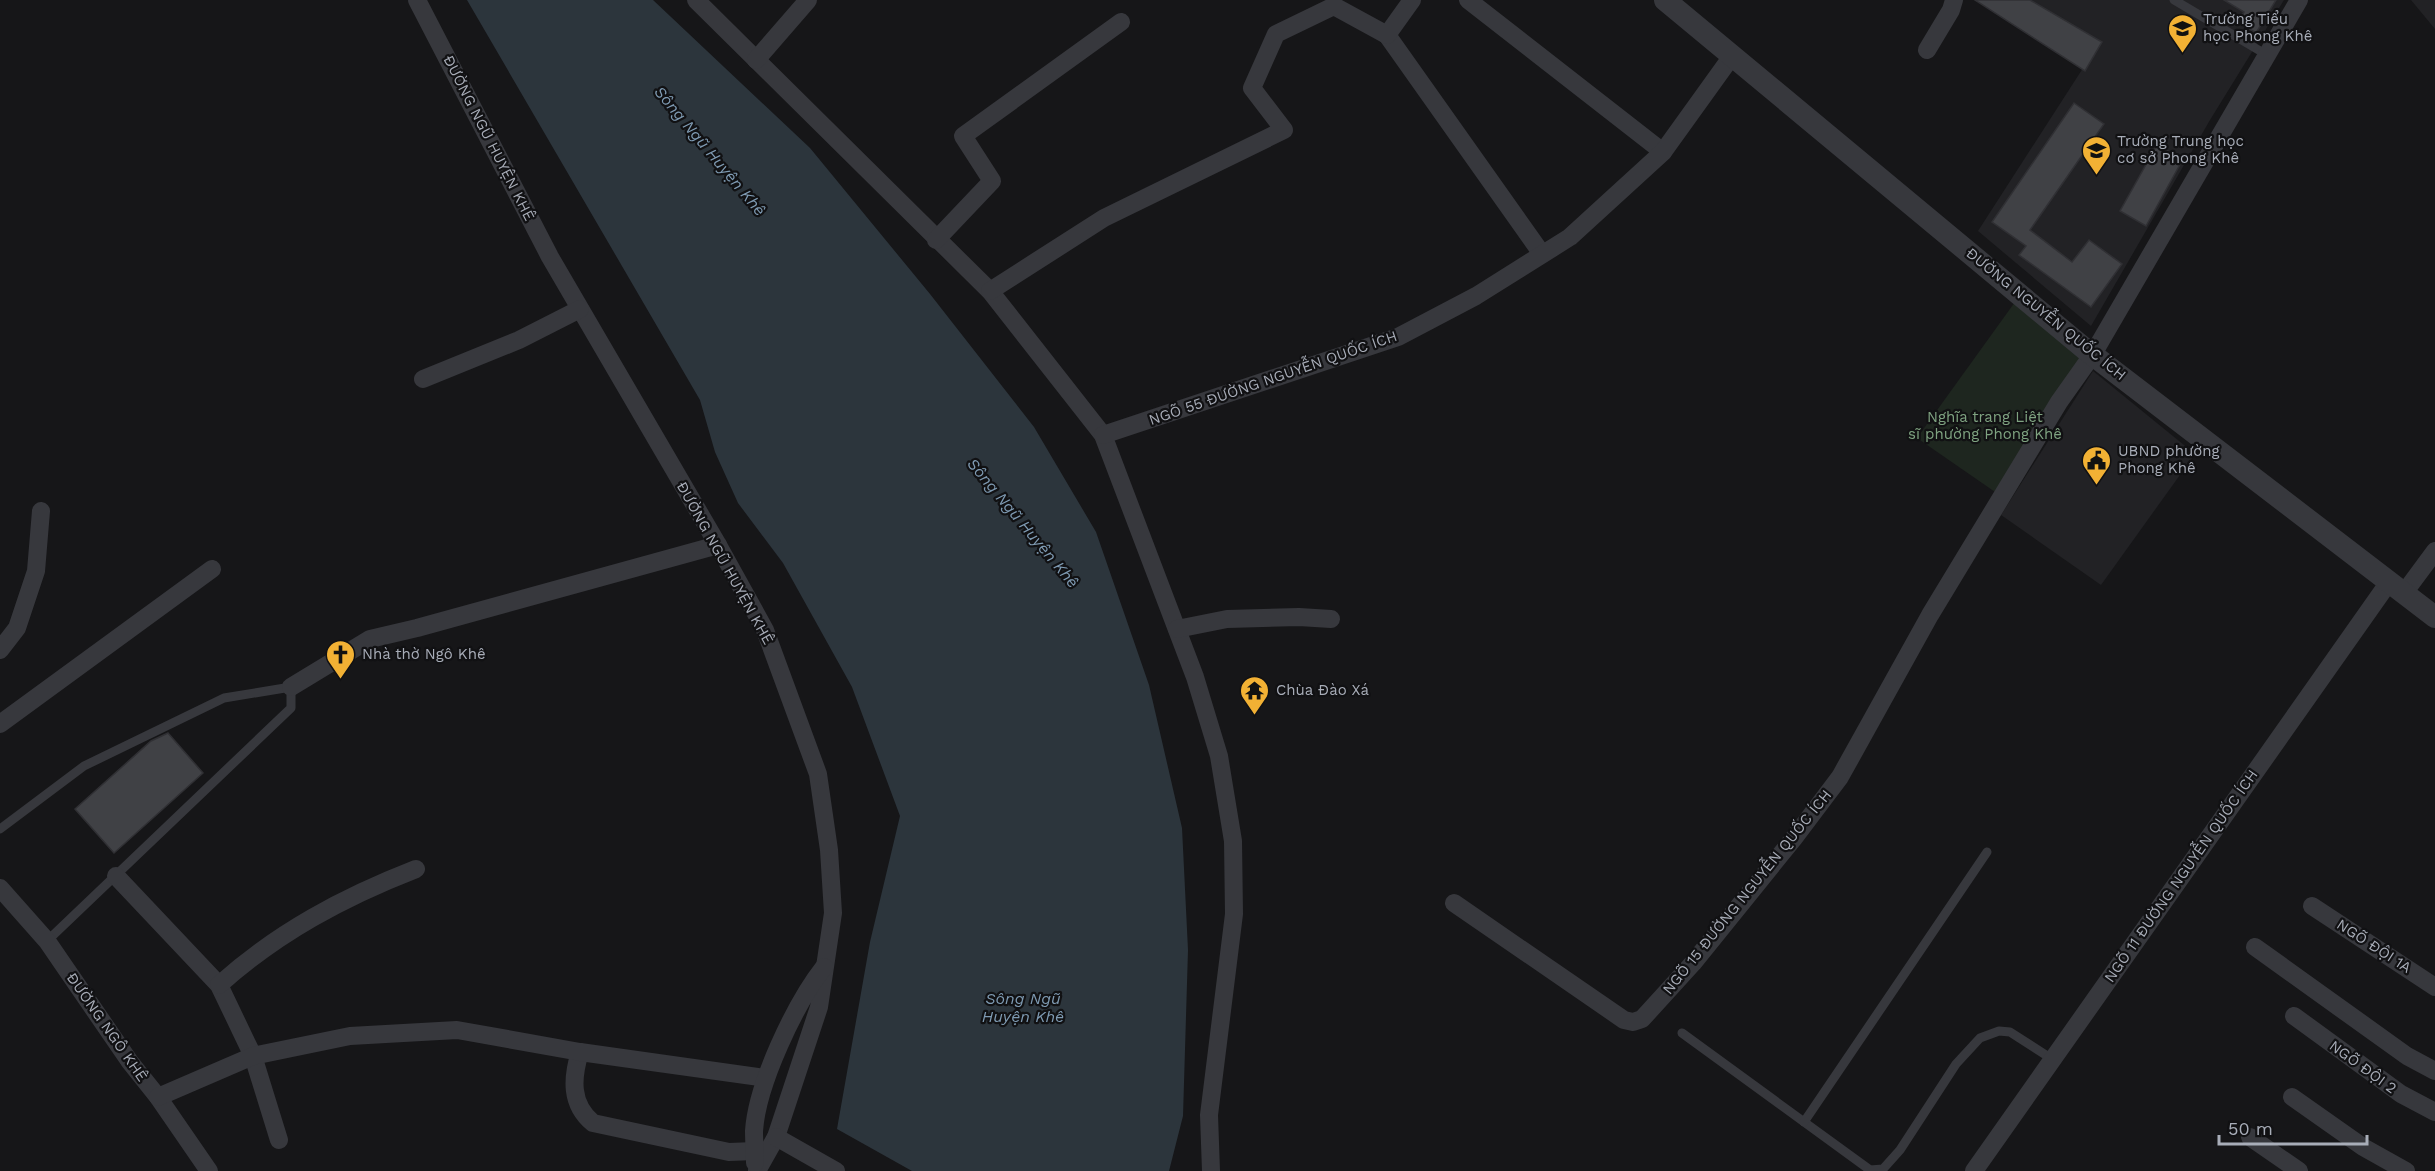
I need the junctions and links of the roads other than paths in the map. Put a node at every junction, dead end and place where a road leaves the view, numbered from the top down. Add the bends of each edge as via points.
1 (417, 0) edge
2 (696, 0) edge
3 (808, 0) edge
4 (1412, 0) edge
5 (1468, 0) edge
6 (1665, 0) edge
7 (1954, 0) edge
8 (2174, 0) edge
9 (2299, 0) edge
10 (1121, 22) dead end
11 (1388, 35) junction
12 (1927, 50) dead end
13 (2267, 55) junction
14 (1732, 56) junction
15 (756, 60) junction
16 (1663, 152) junction
17 (936, 240) junction
18 (1542, 254) junction
19 (990, 291) junction
20 (580, 309) junction
21 (2093, 354) junction
22 (423, 379) dead end
23 (1103, 435) junction
24 (41, 511) dead end
25 (718, 545) junction
26 (2435, 551) edge
27 (212, 569) dead end
28 (2396, 587) junction
29 (2435, 617) edge
30 (1331, 619) dead end
31 (1178, 629) junction
32 (0, 650) edge
33 (291, 687) junction
34 (0, 724) edge
35 (0, 829) edge
36 (1987, 852) dead end
37 (416, 869) dead end
38 (116, 876) junction
39 (0, 888) edge
40 (1454, 903) dead end
41 (2312, 906) dead end
42 (47, 941) junction
43 (2255, 947) dead end
44 (825, 966) junction
45 (219, 985) junction
46 (2435, 987) edge
47 (2294, 1016) dead end
48 (1682, 1033) dead end
49 (580, 1052) junction
50 (253, 1056) junction
51 (2052, 1059) junction
52 (2435, 1071) edge
53 (766, 1078) junction
54 (158, 1097) junction
55 (2292, 1097) dead end
56 (2435, 1112) edge
57 (1804, 1122) junction
58 (776, 1137) junction
59 (2250, 1137) dead end
60 (279, 1140) dead end
61 (755, 1151) junction
62 (209, 1171) edge
63 (756, 1171) edge
64 (836, 1171) edge
65 (1210, 1171) edge
66 (1974, 1171) edge
67 (2300, 1171) edge
68 (2406, 1171) edge

1 - 20 street, ĐƯỜNG NGŨ HUYỆN KHÊ
2 - 15 street
3 - 15 street
4 - 11 street
5 - 16 street
6 - 14 street, ĐƯỜNG NGUYỄN QUỐC ÍCH
7 - 12 street
8 - 13 lane
9 - 13 street, NGÕ 15 ĐƯỜNG NGUYỄN QUỐC ÍCH
10 - 17 street via 963,136 992,181
11 - 18 street
11 - 19 street via 1334,6 1276,34 1252,88 1284,130 1104,218
13 - 21 street, NGÕ 15 ĐƯỜNG NGUYỄN QUỐC ÍCH
14 - 16 street, NGÕ 55 ĐƯỜNG NGUYỄN QUỐC ÍCH
14 - 21 street, ĐƯỜNG NGUYỄN QUỐC ÍCH
15 - 17 street
16 - 18 street, NGÕ 55 ĐƯỜNG NGUYỄN QUỐC ÍCH via 1570,237
17 - 19 street
18 - 23 street, NGÕ 55 ĐƯỜNG NGUYỄN QUỐC ÍCH via 1476,296 1398,337
19 - 23 street
20 - 22 street via 519,340
20 - 25 street, ĐƯỜNG NGŨ HUYỆN KHÊ
21 - 28 street, ĐƯỜNG NGUYỄN QUỐC ÍCH
21 - 40 street, NGÕ 15 ĐƯỜNG NGUYỄN QUỐC ÍCH via 2059,402 1930,615 1840,777 1693,963 1642,1019 1624,1020
23 - 31 street
24 - 32 street via 36,571 17,628
25 - 33 street via 370,639
25 - 44 street, ĐƯỜNG NGŨ HUYỆN KHÊ via 765,630 818,774 830,850 833,913
26 - 28 street, NGÕ 11 ĐƯỜNG NGUYỄN QUỐC ÍCH
27 - 34 street
28 - 29 street, ĐƯỜNG NGUYỄN QUỐC ÍCH
28 - 51 street, NGÕ 11 ĐƯỜNG NGUYỄN QUỐC ÍCH
30 - 31 street via 1227,619
31 - 65 street via 1219,756 1233,841 1234,914 1209,1115
33 - 35 lane via 224,698 84,766
33 - 38 lane via 291,708
36 - 57 lane
37 - 45 street via 319,912 273,941
38 - 42 lane
38 - 45 street
39 - 42 street, ĐƯỜNG NGÔ KHÊ
41 - 46 street, NGÕ ĐỘI 1A
42 - 54 street, ĐƯỜNG NGÔ KHÊ
43 - 52 street via 2407,1056
44 - 53 street via 806,991
44 - 58 street, ĐƯỜNG NGŨ HUYỆN KHÊ via 819,1007
45 - 50 street
47 - 56 street, NGÕ ĐỘI 2 via 2401,1094
48 - 57 lane
49 - 50 street via 457,1030 350,1036
49 - 53 street
49 - 61 street via 574,1070 574,1094 583,1114 593,1123 729,1152
50 - 54 street
50 - 60 street
51 - 57 lane via 2010,1032 1999,1031 1980,1038 1956,1064 1900,1150 1883,1168 1870,1170
51 - 66 street, NGÕ 11 ĐƯỜNG NGUYỄN QUỐC ÍCH
53 - 61 street via 754,1132
54 - 62 street, ĐƯỜNG NGÔ KHÊ
55 - 68 street via 2363,1147
58 - 63 street, ĐƯỜNG NGŨ HUYỆN KHÊ
58 - 64 street
59 - 67 street
61 - 63 street

